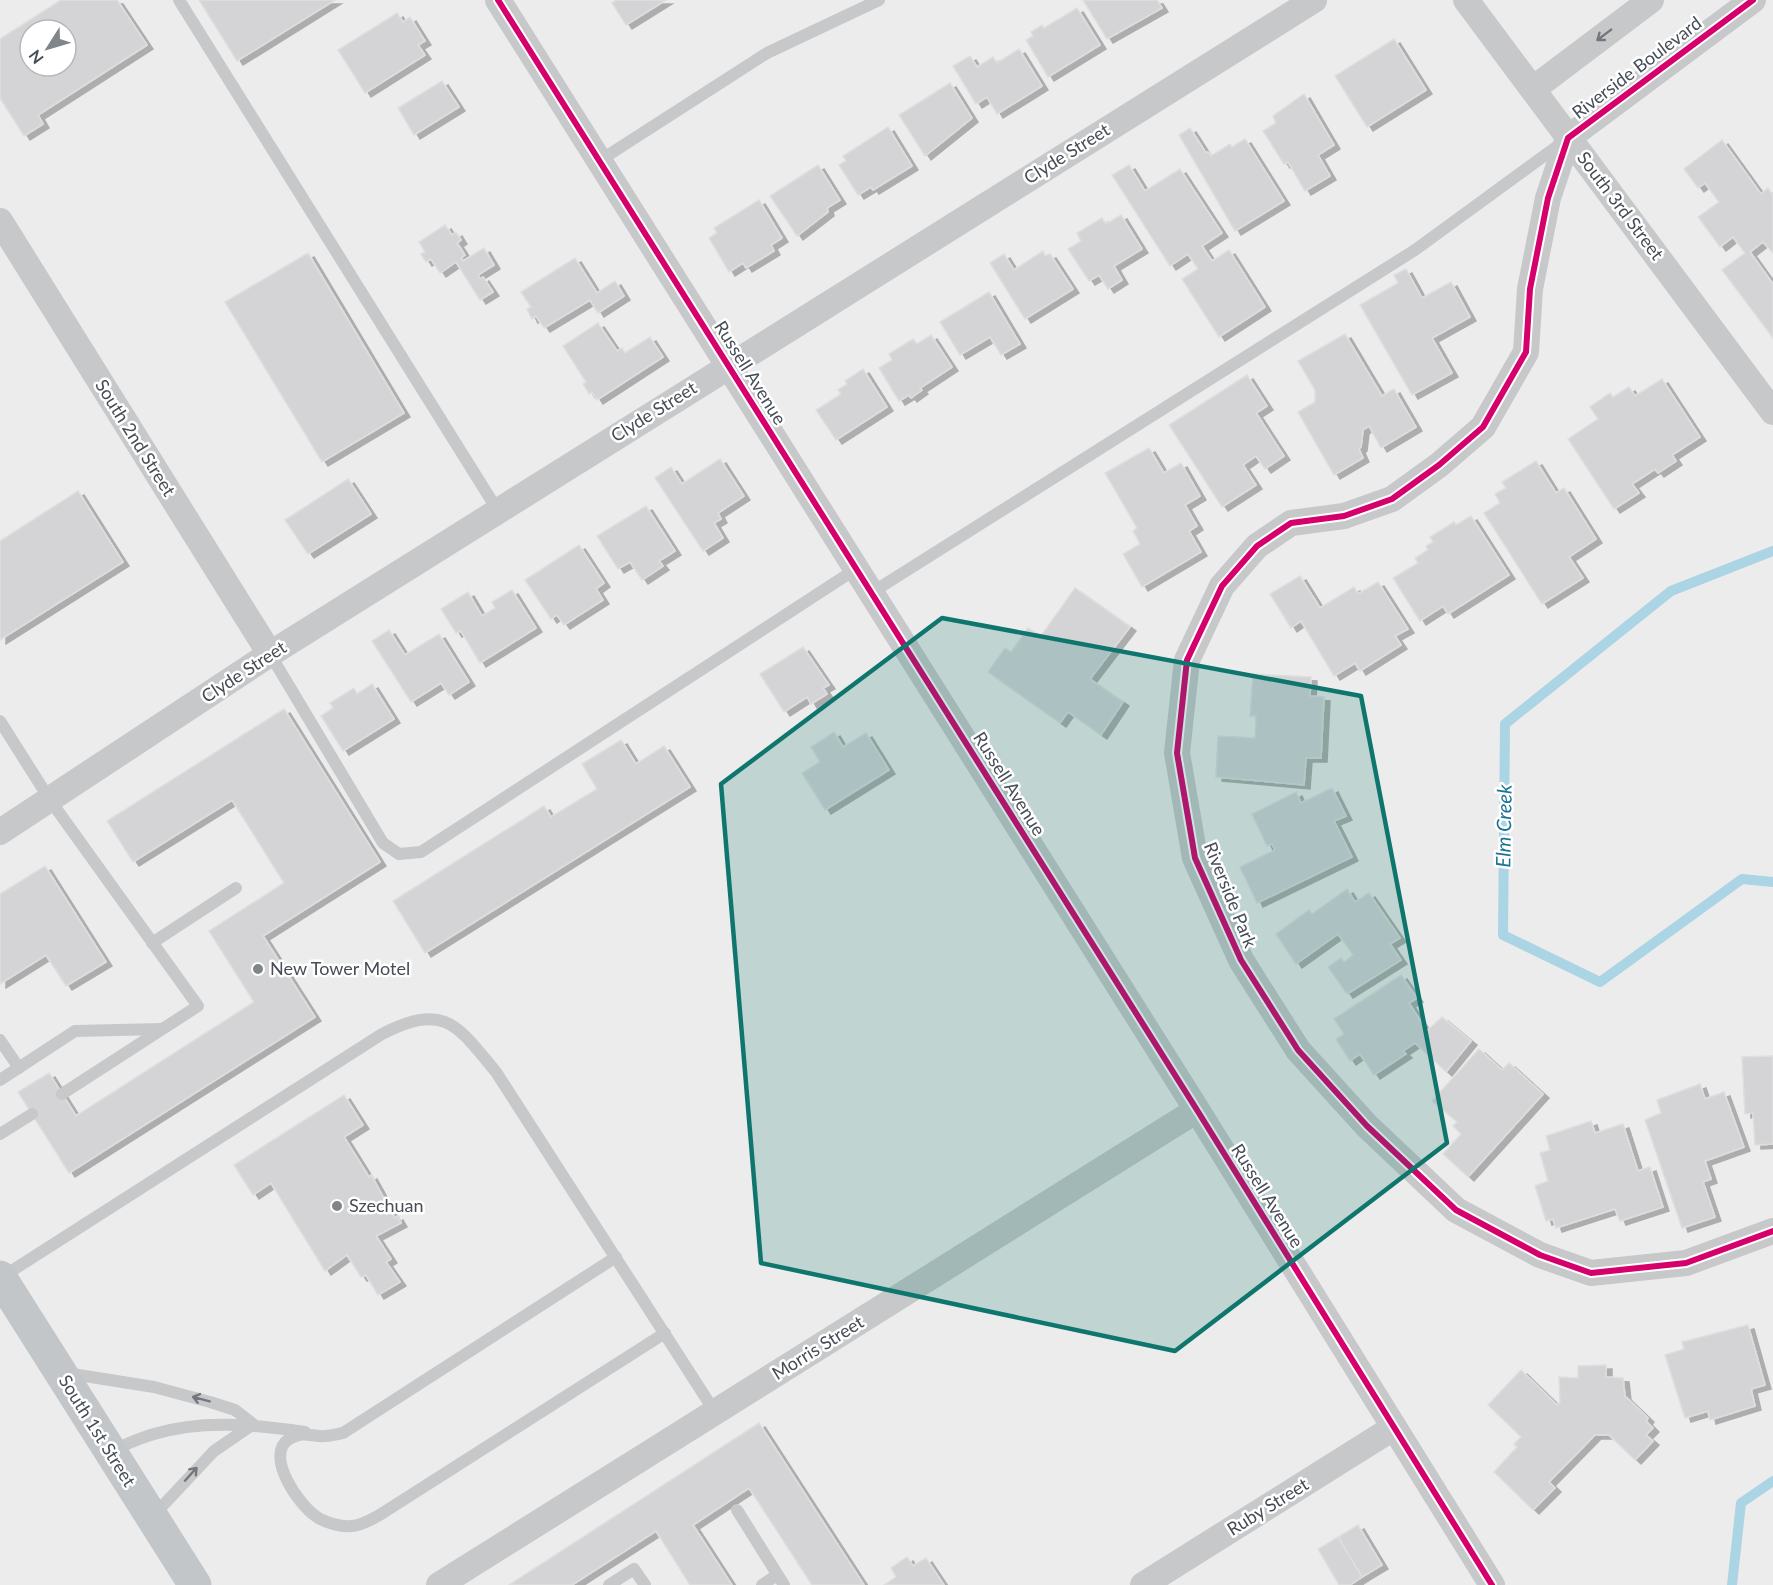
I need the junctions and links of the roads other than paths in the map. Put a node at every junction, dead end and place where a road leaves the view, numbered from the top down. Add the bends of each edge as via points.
1 (179, 0) edge
2 (498, 0) edge
3 (879, 0) edge
4 (1314, 0) edge
5 (1466, 0) edge
6 (1651, 0) edge
7 (1753, 0) edge
8 (1533, 89) junction
9 (1569, 138) junction
10 (599, 161) junction
11 (0, 221) edge
12 (728, 366) junction
13 (1773, 412) edge
14 (498, 511) junction
15 (856, 569) junction
16 (871, 593) junction
17 (270, 654) junction
18 (0, 721) edge
19 (50, 800) junction
20 (0, 832) edge
21 (236, 888) dead end
22 (152, 943) junction
23 (161, 1029) junction
24 (0, 1040) edge
25 (19, 1068) junction
26 (0, 1080) edge
27 (62, 1094) dead end
28 (1197, 1110) junction
29 (32, 1114) dead end
30 (0, 1134) edge
31 (1773, 1231) edge
32 (616, 1257) junction
33 (0, 1278) edge
34 (665, 1333) junction
35 (60, 1372) junction
36 (715, 1412) junction
37 (253, 1424) junction
38 (1394, 1428) junction
39 (306, 1432) junction
40 (110, 1451) junction
41 (737, 1510) dead end
42 (152, 1518) junction
43 (780, 1580) edge
44 (195, 1585) edge
45 (439, 1585) edge
46 (609, 1585) edge
47 (645, 1585) edge
48 (762, 1585) edge
49 (1143, 1585) edge
50 (1492, 1585) edge

1 - 14 lane
2 - 10 street, Russell Avenue
3 - 10 lane via 767,53
4 - 12 street, Clyde Street
5 - 8 street, South 3rd Street
6 -> 8 street
7 - 9 street, Riverside Boulevard
8 - 9 street, South 3rd Street
9 - 13 street, South 3rd Street
9 - 16 lane via 1415,250
9 - 31 street, Riverside Park via 1548,198 1532,278 1526,352 1483,427 1392,499 1344,516 1292,523 1257,546 1222,586 1187,660 1177,753 1195,858 1241,960 1298,1050 1367,1126 1456,1210 1540,1255 1591,1273 1686,1263
10 - 12 street, Russell Avenue
11 - 17 street, South 2nd Street
12 - 14 street, Clyde Street
12 - 15 street, Russell Avenue
14 - 17 street, Clyde Street
15 - 16 street, Russell Avenue
15 - 17 lane via 421,852 399,854 383,843
16 - 28 street, Russell Avenue
17 - 19 street, Clyde Street
18 - 19 lane
19 - 20 street, Clyde Street
19 - 22 lane
21 - 22 lane
22 - 23 lane via 198,1006
23 - 25 lane via 75,1030
23 - 27 lane
24 - 25 lane
25 - 26 lane
28 - 36 street, Morris Street
28 - 38 street, Russell Avenue
29 - 30 lane
32 - 33 lane via 496,1072 466,1035 447,1021 430,1018 399,1025 382,1034
32 - 34 lane
32 - 39 lane via 343,1433 320,1436
33 - 35 main road, South 1st Street
34 - 36 lane
34 - 39 lane via 378,1516 354,1527 316,1516 290,1488 281,1449 288,1440
37 -> 35 lane via 235,1410 210,1402 154,1387
35 - 40 main road, South 1st Street
36 - 45 street, Morris Street
37 - 39 lane
37 - 40 lane via 154,1433
42 -> 37 lane via 214,1450
38 - 49 street, Ruby Street
38 - 50 street, Russell Avenue
40 - 42 main road, South 1st Street
41 - 43 lane
42 - 44 main road, South 1st Street
43 - 48 lane
46 - 47 lane via 634,1569

